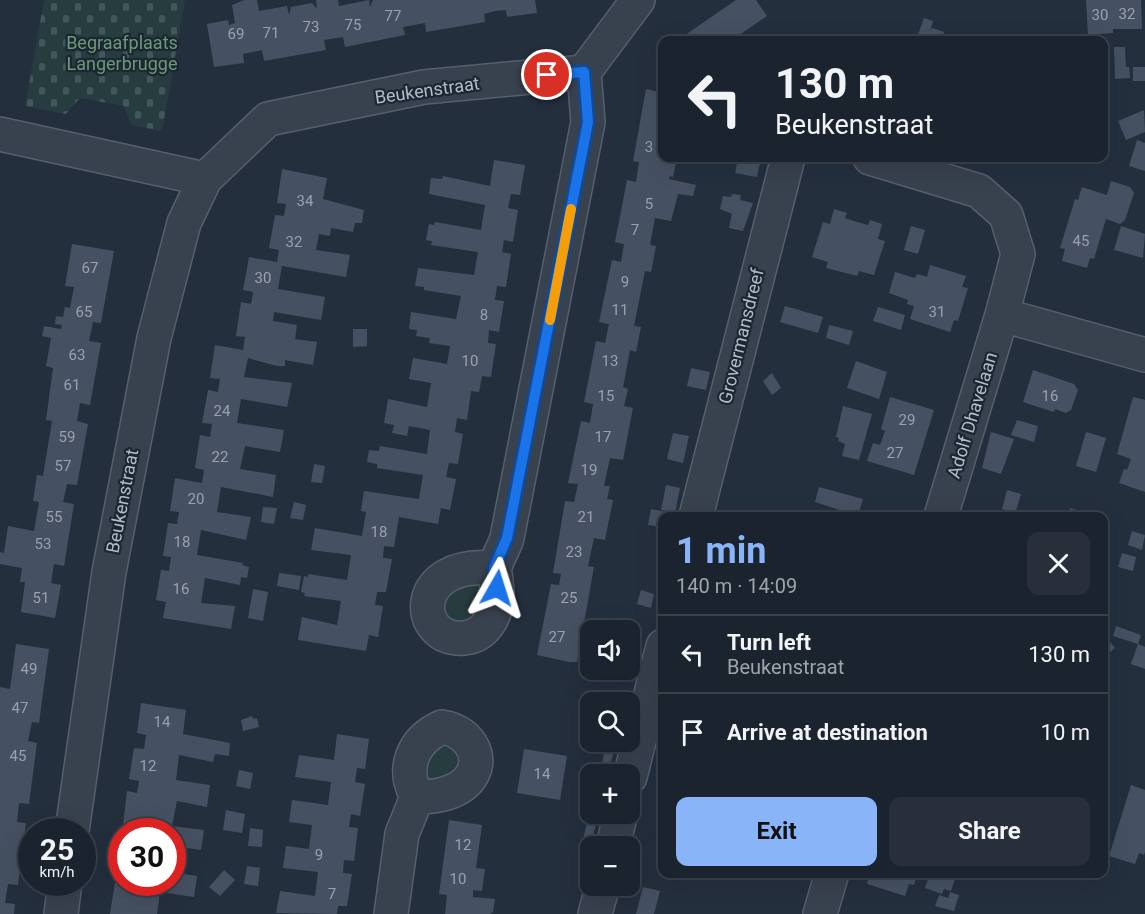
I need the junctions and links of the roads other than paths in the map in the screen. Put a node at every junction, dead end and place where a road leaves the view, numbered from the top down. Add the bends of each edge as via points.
1 (639, 0) edge
2 (584, 72) junction
3 (0, 134) edge
4 (787, 162) edge
5 (886, 162) edge
6 (205, 179) junction
7 (1002, 315) junction
8 (1145, 355) edge
9 (697, 512) edge
10 (942, 512) edge
11 (494, 568) dead end
12 (658, 666) edge
13 (633, 764) edge
14 (417, 797) dead end
15 (74, 818) edge
16 (831, 878) edge
17 (63, 896) edge
18 (600, 896) edge
19 (61, 914) edge
20 (391, 914) edge
21 (595, 914) edge
22 (820, 914) edge

1 - 2 street
2 - 6 street, Beukenstraat via 424,87 268,119
2 - 11 street via 588,122 507,538
3 - 6 street
4 - 9 street, Grovermansdreef
5 - 7 street, Adolf Dhavelaan via 979,191 1006,215 1018,254
6 - 15 street, Beukenstraat via 184,223 154,338 109,572
7 - 8 street
7 - 10 street, Adolf Dhavelaan
12 - 13 street
14 - 20 street via 402,834
16 - 22 street
17 - 19 street
18 - 21 street

